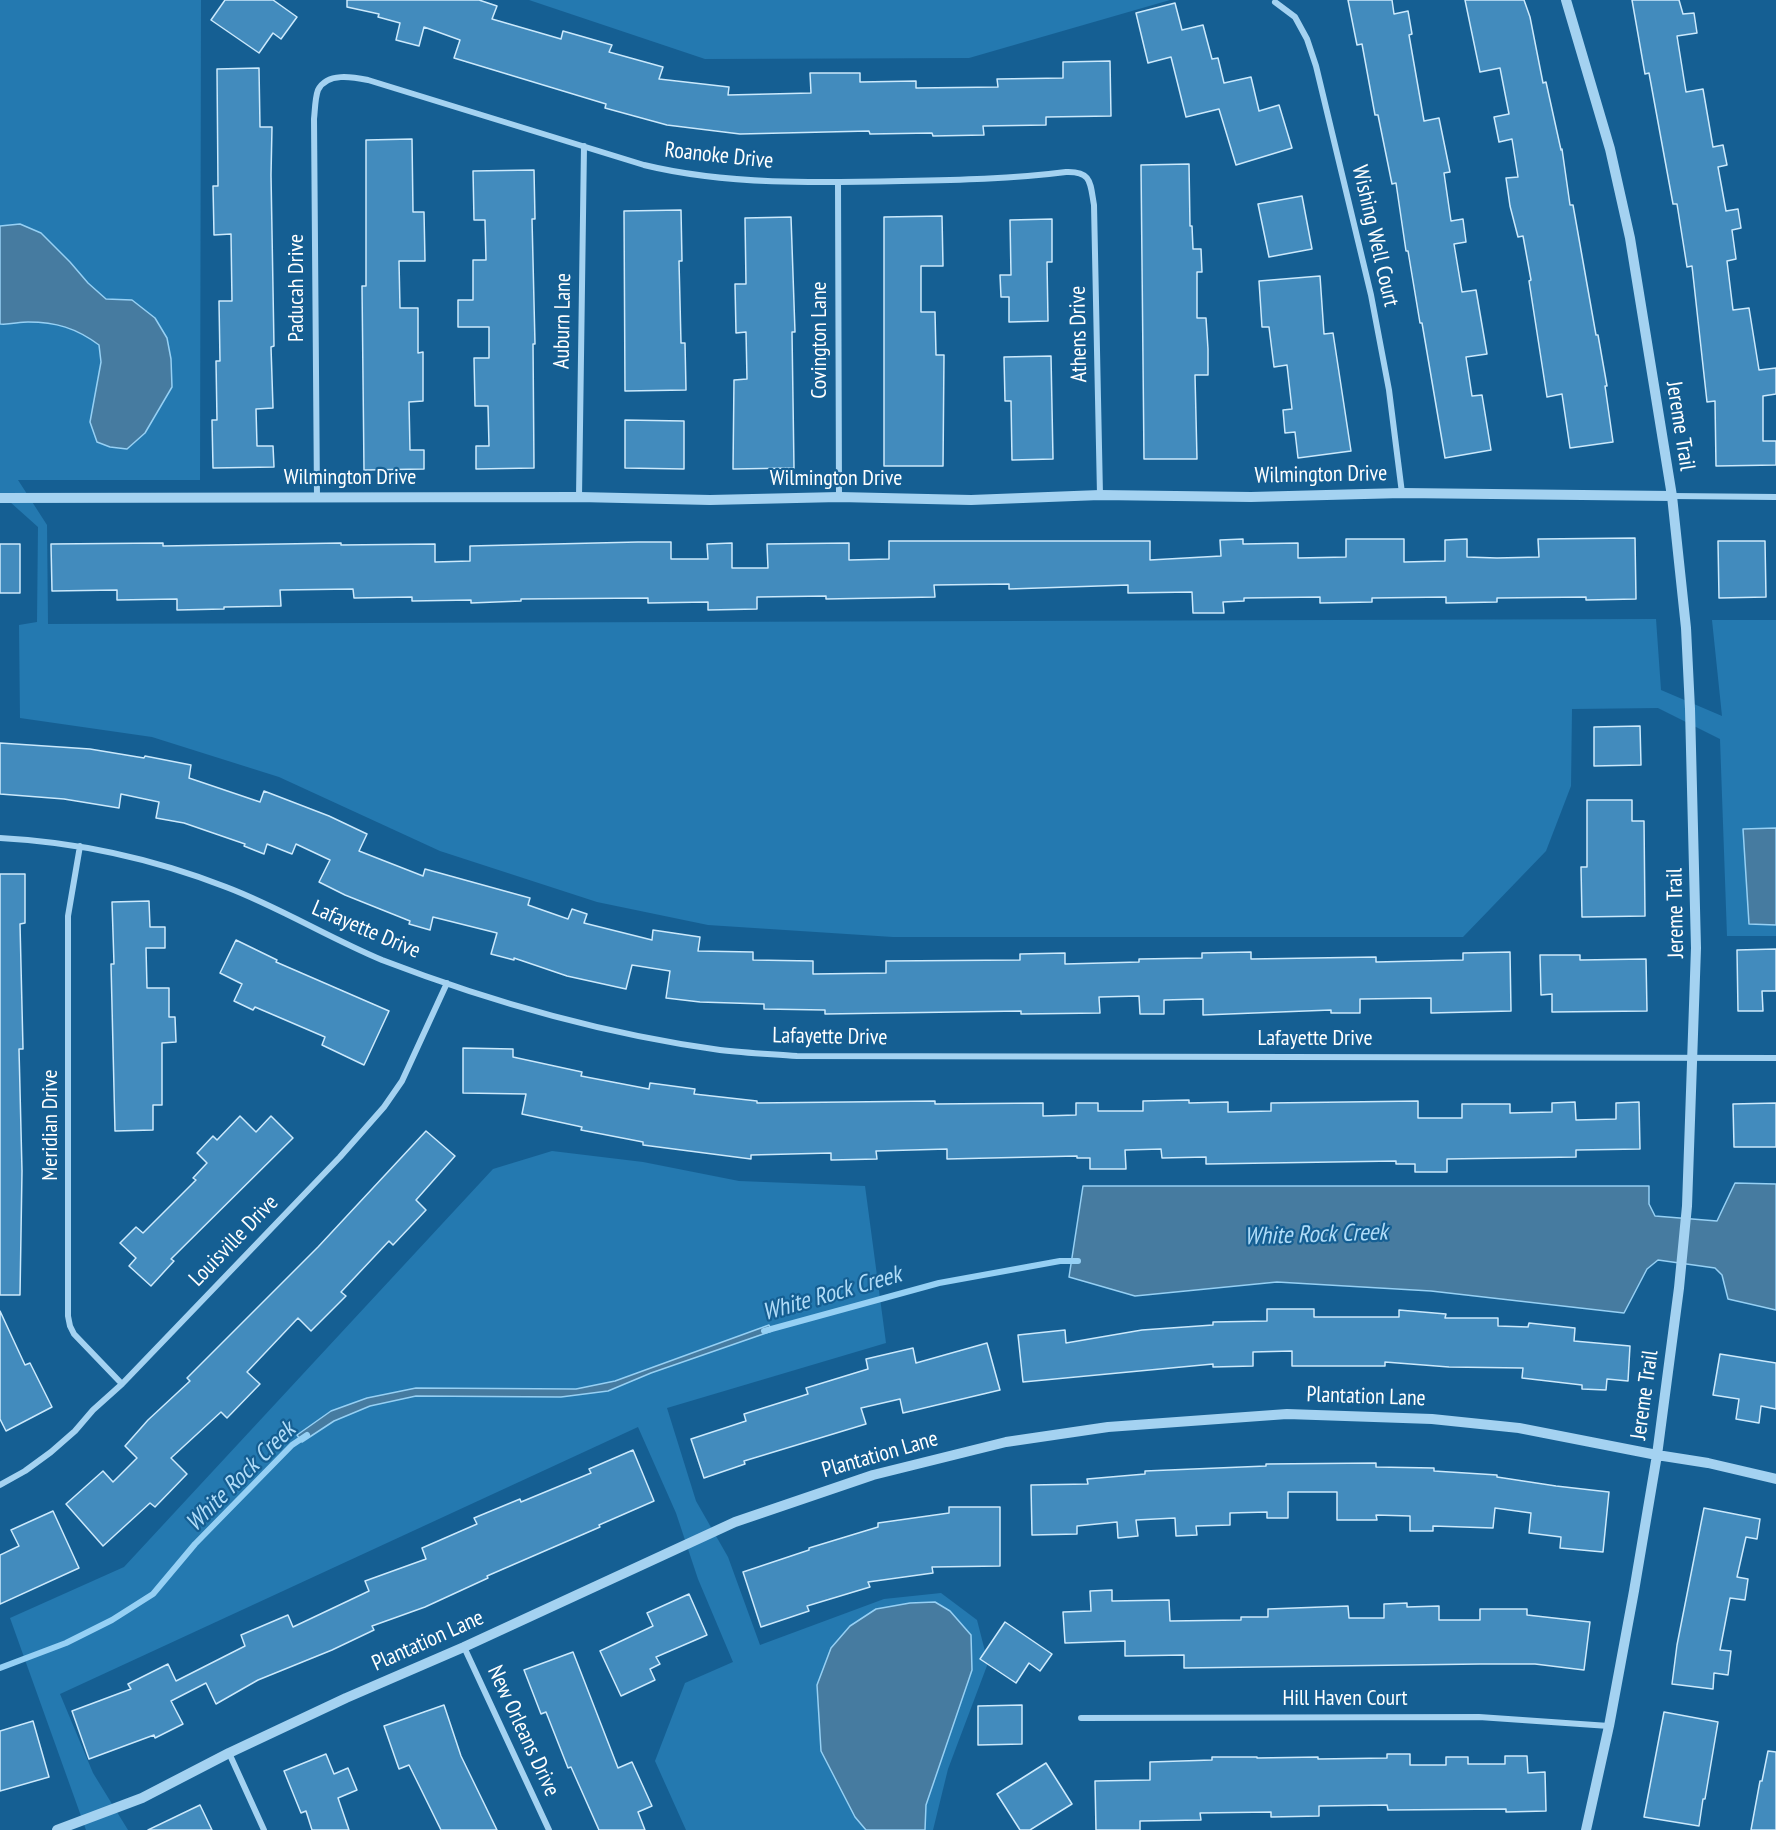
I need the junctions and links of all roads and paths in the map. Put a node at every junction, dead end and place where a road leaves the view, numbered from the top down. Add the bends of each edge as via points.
1 (1566, 0) edge
2 (1275, 2) dead end
3 (326, 81) joint
4 (584, 146) junction
5 (1085, 175) joint
6 (838, 183) junction
7 (1402, 493) junction
8 (1100, 495) junction
9 (1672, 496) junction
10 (317, 497) junction
11 (579, 497) junction
12 (839, 497) junction
13 (1776, 497) edge
14 (0, 498) edge
15 (0, 838) edge
16 (80, 846) junction
17 (447, 983) junction
18 (1693, 1058) junction
19 (1776, 1058) edge
20 (123, 1384) junction
21 (1657, 1455) junction
22 (1776, 1479) edge
23 (0, 1485) edge
24 (464, 1647) junction
25 (1081, 1718) dead end
26 (1609, 1726) junction
27 (229, 1754) junction
28 (57, 1830) edge
29 (264, 1830) edge
30 (549, 1830) edge
31 (1586, 1830) edge

1 - 9 street, Jereme Trail via 1610,149 1630,238
2 - 7 street, Wishing Well Court via 1295,17 1316,66 1371,295 1389,390
3 - 4 street, Roanoke Drive via 351,77 368,80
3 - 10 street, Paducah Drive via 318,90 314,119
4 - 6 street, Roanoke Drive via 678,173
4 - 11 street, Auburn Lane
5 - 6 street, Roanoke Drive via 1066,172
5 - 8 street, Athens Drive via 1094,205
6 - 12 street, Covington Lane
7 - 8 street, Wilmington Drive
7 - 9 street, Wilmington Drive
8 - 12 street, Wilmington Drive via 971,500
9 - 13 street
9 - 18 street, Jereme Trail via 1690,710 1696,948
10 - 11 street, Wilmington Drive
10 - 14 street, Wilmington Drive
11 - 12 street, Wilmington Drive
15 - 16 street, Lafayette Drive
16 - 17 street, Lafayette Drive via 167,867 227,887 381,959
16 - 20 street, Meridian Drive via 68,916 68,1316 74,1334
17 - 18 street, Lafayette Drive via 528,1009 628,1034 720,1050 797,1056
17 - 20 street, Louisville Drive via 402,1080 384,1107
18 - 19 street, Lafayette Drive
18 - 21 street, Jereme Trail via 1687,1206
20 - 23 street, Louisville Drive via 51,1452
21 - 22 street, Plantation Lane
21 - 24 street, Plantation Lane via 1466,1421 1287,1414 1108,1427 1006,1442 873,1475 735,1522
21 - 26 street, Jereme Trail
24 - 27 street, Plantation Lane
24 - 30 street, New Orleans Drive
25 - 26 street, Hill Haven Court via 1479,1717
26 - 31 street, Jereme Trail
27 - 28 street, Plantation Lane via 142,1798
27 - 29 street

